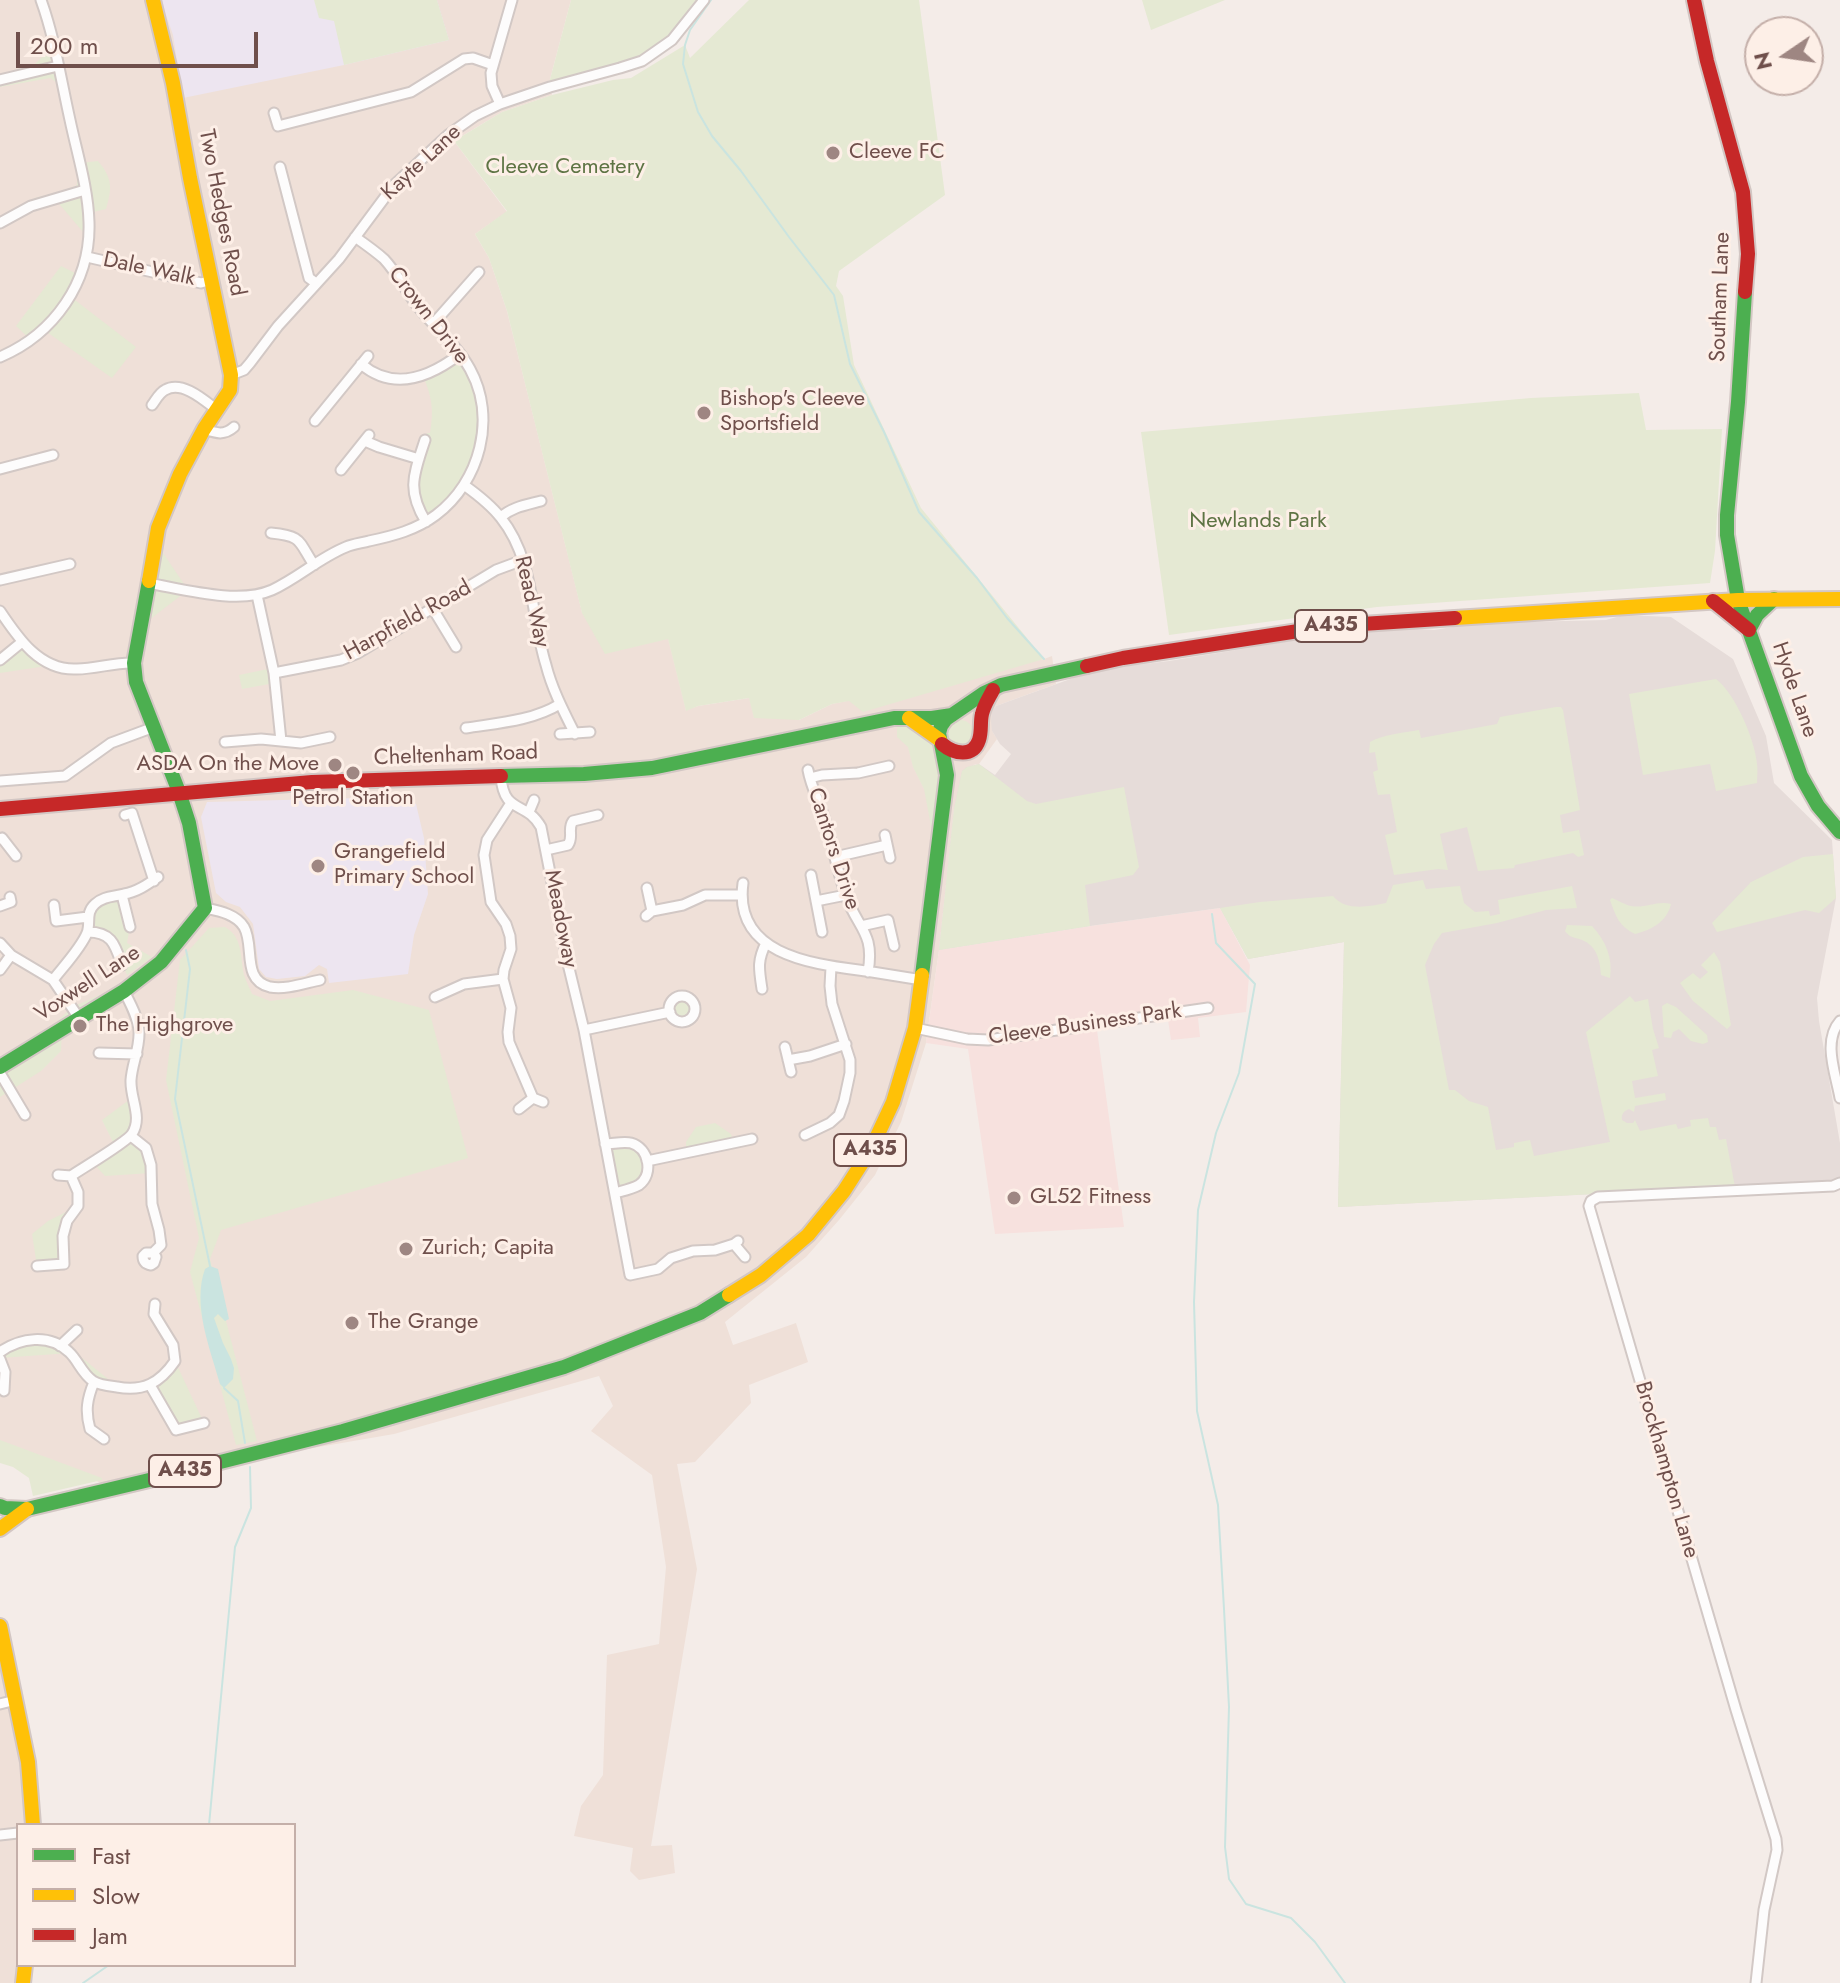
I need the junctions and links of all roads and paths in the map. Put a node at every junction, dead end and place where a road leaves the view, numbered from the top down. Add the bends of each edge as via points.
1 (41, 0) edge
2 (153, 0) edge
3 (512, 0) edge
4 (704, 0) edge
5 (1694, 0) edge
6 (493, 65) junction
7 (58, 66) junction
8 (0, 80) edge
9 (500, 104) junction
10 (274, 113) dead end
11 (280, 167) dead end
12 (85, 190) junction
13 (0, 223) edge
14 (355, 237) junction
15 (87, 257) junction
16 (479, 272) dead end
17 (212, 280) junction
18 (316, 283) junction
19 (433, 324) junction
20 (460, 354) junction
21 (0, 357) edge
22 (231, 375) junction
23 (152, 405) dead end
24 (217, 410) junction
25 (315, 421) dead end
26 (234, 427) dead end
27 (204, 429) junction
28 (425, 440) dead end
29 (53, 455) dead end
30 (419, 459) junction
31 (0, 469) edge
32 (341, 470) dead end
33 (464, 485) junction
34 (541, 501) dead end
35 (501, 517) junction
36 (426, 522) junction
37 (271, 533) dead end
38 (523, 560) junction
39 (70, 564) dead end
40 (314, 565) junction
41 (0, 580) edge
42 (147, 583) junction
43 (257, 595) junction
44 (1774, 599) junction
45 (1840, 599) edge
46 (1738, 600) junction
47 (1713, 601) junction
48 (433, 609) junction
49 (0, 611) edge
50 (1749, 630) junction
51 (22, 642) junction
52 (456, 647) dead end
53 (0, 660) edge
54 (134, 663) junction
55 (274, 673) junction
56 (993, 689) junction
57 (560, 704) junction
58 (953, 714) junction
59 (909, 718) junction
60 (154, 727) junction
61 (466, 728) dead end
62 (980, 731) junction
63 (590, 732) dead end
64 (560, 734) dead end
65 (575, 734) junction
66 (330, 737) dead end
67 (281, 741) junction
68 (225, 742) dead end
69 (941, 742) junction
70 (966, 753) junction
71 (889, 766) dead end
72 (947, 775) junction
73 (501, 777) junction
74 (12, 780) junction
75 (0, 781) edge
76 (13, 792) dead end
77 (179, 792) junction
78 (534, 800) dead end
79 (511, 803) junction
80 (0, 809) edge
81 (529, 812) junction
82 (125, 815) dead end
83 (598, 815) dead end
84 (1840, 832) edge
85 (0, 839) edge
86 (546, 850) junction
87 (16, 856) dead end
88 (835, 857) junction
89 (890, 858) dead end
90 (811, 875) dead end
91 (743, 883) dead end
92 (647, 888) dead end
93 (122, 895) junction
94 (741, 895) junction
95 (846, 895) junction
96 (10, 897) dead end
97 (816, 901) junction
98 (54, 905) dead end
99 (0, 906) edge
100 (205, 908) junction
101 (88, 917) junction
102 (861, 926) junction
103 (130, 927) dead end
104 (88, 932) junction
105 (822, 932) dead end
106 (0, 943) edge
107 (766, 943) junction
108 (894, 946) dead end
109 (11, 955) junction
110 (122, 965) dead end
111 (831, 967) junction
112 (0, 970) edge
113 (868, 972) junction
114 (503, 979) junction
115 (53, 980) junction
116 (320, 980) dead end
117 (922, 980) junction
118 (762, 989) dead end
119 (124, 991) junction
120 (435, 997) dead end
121 (1208, 1008) dead end
122 (670, 1012) dead end
123 (79, 1018) junction
124 (1840, 1021) edge
125 (915, 1028) junction
126 (584, 1030) junction
127 (846, 1044) junction
128 (785, 1047) dead end
129 (99, 1053) dead end
130 (137, 1054) junction
131 (788, 1060) junction
132 (0, 1067) edge
133 (791, 1072) dead end
134 (0, 1073) edge
135 (1840, 1098) edge
136 (519, 1109) dead end
137 (25, 1115) dead end
138 (805, 1135) dead end
139 (131, 1136) junction
140 (752, 1139) dead end
141 (605, 1144) junction
142 (647, 1161) junction
143 (58, 1175) dead end
144 (71, 1176) junction
145 (1840, 1183) edge
146 (615, 1193) junction
147 (153, 1253) dead end
148 (745, 1257) dead end
149 (37, 1266) dead end
150 (155, 1304) dead end
151 (77, 1330) dead end
152 (60, 1346) junction
153 (0, 1352) edge
154 (0, 1359) edge
155 (94, 1382) junction
156 (150, 1385) junction
157 (4, 1391) dead end
158 (204, 1423) dead end
159 (104, 1439) dead end
160 (0, 1506) edge
161 (27, 1509) junction
162 (0, 1514) edge
163 (0, 1528) edge
164 (0, 1626) edge
165 (16, 1700) junction
166 (0, 1704) edge
167 (33, 1823) edge
168 (1756, 1983) edge

1 - 7 street
2 - 17 street, Two Hedges Road
3 - 6 street
4 - 9 street, Kayte Lane via 672,40 642,61
5 - 46 street, Southam Lane via 1743,192 1748,254 1727,515
6 - 9 street via 491,79
6 - 10 street via 464,59 411,92 278,126
7 - 8 street
7 - 12 street
9 - 14 street, Kayte Lane via 450,133 409,169
11 - 18 street via 309,278
12 - 13 street via 31,206
12 - 15 street
14 - 18 street, Kayte Lane
14 - 19 street, Crown Drive via 384,259
15 - 17 street, Dale Walk via 201,283
15 - 21 street via 57,316 31,340
16 - 19 street
17 - 22 street, Two Hedges Road
18 - 22 street, Kayte Lane via 244,370
19 - 20 street, Crown Drive
20 - 25 street via 432,373 410,378 385,377 370,371 364,360
20 - 33 street, Crown Drive via 477,383 483,418 480,449
22 - 24 street via 230,390
23 - 24 street via 164,390 177,387
24 - 27 street
26 - 27 street via 218,434
27 - 42 street via 158,528
28 - 30 street
29 - 31 street
30 - 32 street via 367,438
30 - 36 street via 413,492
33 - 35 street, Read Way
33 - 36 street, Crown Drive
34 - 35 street
35 - 38 street, Read Way
36 - 40 street, Crown Drive via 346,547
37 - 40 street via 299,540
38 - 48 street, Harpfield Road via 496,570
38 - 57 street, Read Way via 545,665
39 - 41 street
40 - 43 street, Crown Drive
42 - 43 street, Crown Drive
42 - 54 street
43 - 55 street
44 - 45 street, A435
44 - 46 street, A435
44 - 50 street
46 - 47 street, A435
46 - 50 street, Hyde Lane
47 - 50 street
47 - 56 street, A435 via 1331,626 1123,658
48 - 52 street
48 - 55 street, Harpfield Road via 350,657
49 - 51 street
50 - 84 street, Hyde Lane via 1801,776 1812,799
51 - 53 street
51 - 54 street via 61,668
54 - 60 street
55 - 67 street
56 - 58 street, A435
56 - 62 street
57 - 61 street via 529,718
57 - 65 street, Read Way
58 - 59 street, Cheltenham Road
58 - 62 street via 974,719
58 - 69 street via 941,726
59 - 69 street
59 - 73 street, Cheltenham Road via 652,768
60 - 74 street via 111,743 65,776
60 - 77 street
62 - 70 street via 978,743
63 - 65 street
64 - 65 street
66 - 67 street
67 - 68 street
69 - 70 street via 951,752
69 - 72 street, A435
70 - 72 street
71 - 88 street, Cantors Drive via 809,774
72 - 117 street, A435
73 - 77 street, Cheltenham Road
73 - 79 street via 502,791
74 - 75 street
74 - 76 street
77 - 80 street, Cheltenham Road
77 - 100 street
78 - 81 street
79 - 81 street
79 - 114 street via 487,840 484,855 491,902 510,936
81 - 86 street, Meadoway via 541,827
82 - 93 street via 132,813 156,879
83 - 86 street via 573,821 568,845
85 - 87 street
86 - 126 street, Meadoway
88 - 89 street via 886,840
88 - 95 street, Cantors Drive
90 - 97 street
91 - 94 street
92 - 94 street via 649,913 711,894
93 - 101 street via 101,899
93 - 103 street
94 - 107 street via 749,922
95 - 97 street
95 - 102 street, Cantors Drive
96 - 99 street via 11,902
97 - 105 street
98 - 101 street via 56,921
100 - 116 street via 225,912 245,928 251,969 261,983 278,987
100 - 119 street, Voxwell Lane via 161,962
101 - 104 street
102 - 108 street via 888,920
102 - 113 street, Cantors Drive via 870,947
104 - 110 street via 106,935
104 - 115 street
106 - 109 street
107 - 111 street
107 - 118 street via 758,967
109 - 112 street
109 - 115 street
111 - 113 street
111 - 127 street via 832,1004
113 - 117 street
114 - 120 street via 464,984
114 - 136 street via 511,1008 509,1042 538,1100
115 - 123 street
117 - 125 street, A435
119 - 123 street, Voxwell Lane
119 - 130 street via 139,1031
121 - 125 street, Cleeve Business Park via 988,1040
122 - 126 street
123 - 132 street, Voxwell Lane
124 - 135 street via 1831,1042
125 - 161 street, A435 via 893,1102 844,1191 808,1235 761,1275 700,1313 564,1367 449,1402
126 - 141 street, Meadoway
127 - 131 street
127 - 138 street via 850,1073 841,1111
128 - 131 street
129 - 130 street
130 - 139 street via 131,1079 137,1117
131 - 133 street
134 - 137 street
139 - 144 street
139 - 147 street via 146,1148 151,1165 161,1245
140 - 142 street
141 - 142 street via 632,1144
141 - 146 street, Meadoway
142 - 146 street via 643,1181
143 - 144 street
144 - 149 street via 78,1206 63,1236 64,1264
145 - 168 street, Brockhampton Lane via 1598,1197 1589,1206 1776,1839
146 - 148 street, Meadoway via 630,1275 658,1269 693,1251 736,1242
150 - 156 street via 154,1314 173,1345 175,1361
151 - 152 street
152 - 153 street via 30,1339
152 - 155 street
154 - 157 street
155 - 156 street via 128,1389
155 - 159 street via 85,1414 90,1429
156 - 158 street via 176,1430
160 - 161 street, A435
161 - 163 street, A435
162 - 163 street
164 - 165 street
165 - 166 street
165 - 167 street

